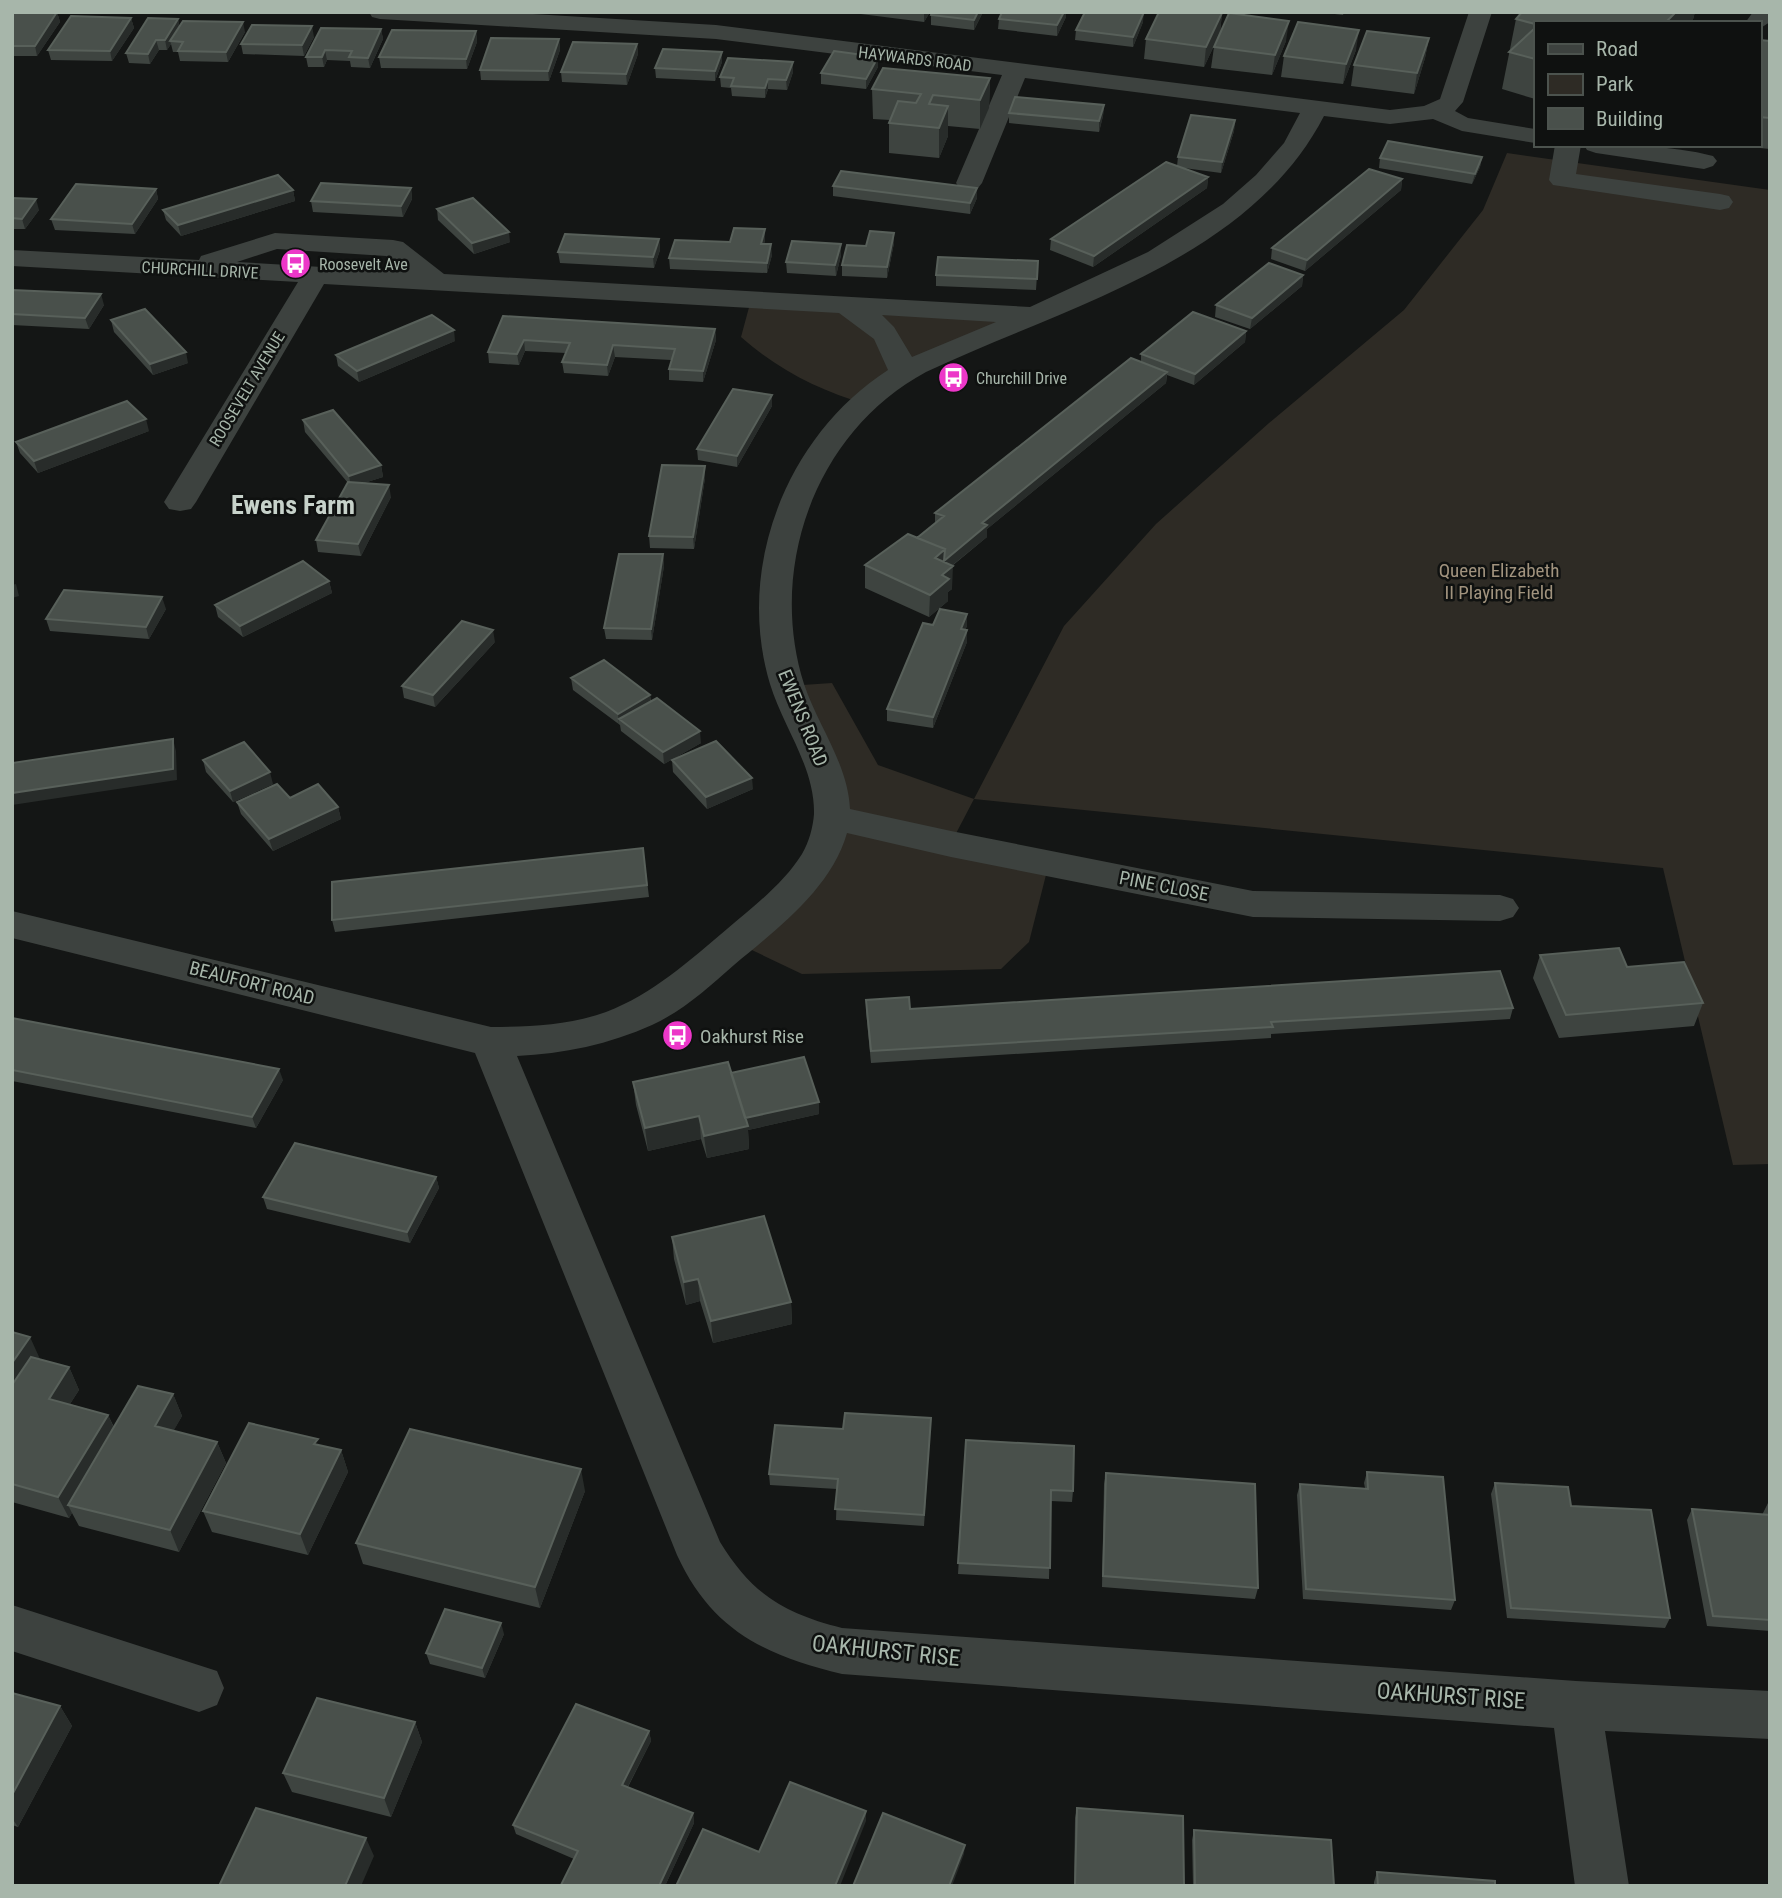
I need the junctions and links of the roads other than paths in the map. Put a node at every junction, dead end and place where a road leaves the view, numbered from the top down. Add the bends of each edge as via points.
1 (380, 12) edge
2 (744, 12) edge
3 (1481, 12) edge
4 (716, 32) junction
5 (1016, 70) junction
6 (1441, 108) junction
7 (1315, 109) junction
8 (1534, 136) edge
9 (1568, 147) edge
10 (1610, 147) edge
11 (1704, 161) dead end
12 (969, 183) dead end
13 (1720, 202) dead end
14 (12, 258) edge
15 (187, 269) junction
16 (315, 276) junction
17 (438, 283) junction
18 (848, 306) junction
19 (1035, 315) junction
20 (904, 373) junction
21 (180, 502) dead end
22 (833, 817) junction
23 (1500, 908) dead end
24 (12, 924) edge
25 (491, 1042) junction
26 (12, 1628) edge
27 (199, 1688) dead end
28 (1576, 1705) junction
29 (1770, 1715) edge
30 (1602, 1886) edge

1 - 4 street, HAYWARDS ROAD
2 - 4 street
3 - 6 street via 1457,89
4 - 5 street, HAYWARDS ROAD
5 - 7 street, HAYWARDS ROAD
5 - 12 street
6 - 7 street, HAYWARDS ROAD via 1390,117
6 - 8 street via 1462,124
7 - 19 street via 1277,167 1226,212 1132,271
9 - 13 street via 1562,180
10 - 11 street
14 - 15 street, CHURCHILL DRIVE
15 - 16 street, CHURCHILL DRIVE
15 - 17 street via 275,241 393,248
16 - 17 street, CHURCHILL DRIVE
16 - 21 street, ROOSEVELT AVENUE
17 - 18 street, CHURCHILL DRIVE
18 - 19 street, CHURCHILL DRIVE
18 - 20 street, CHURCHILL DRIVE via 892,339
19 - 20 street, EWENS ROAD
20 - 22 street, EWENS ROAD via 866,404 818,459 796,500 777,555 773,589 780,661 791,698 828,778
22 - 23 street, PINE CLOSE via 1253,904
22 - 25 street, EWENS ROAD via 820,856 798,884 672,996 646,1011 588,1032 556,1039
24 - 25 street, BEAUFORT ROAD
25 - 28 street, OAKHURST RISE via 701,1556 723,1590 763,1624 800,1642 842,1651
26 - 27 street
28 - 29 street, OAKHURST RISE
28 - 30 street

